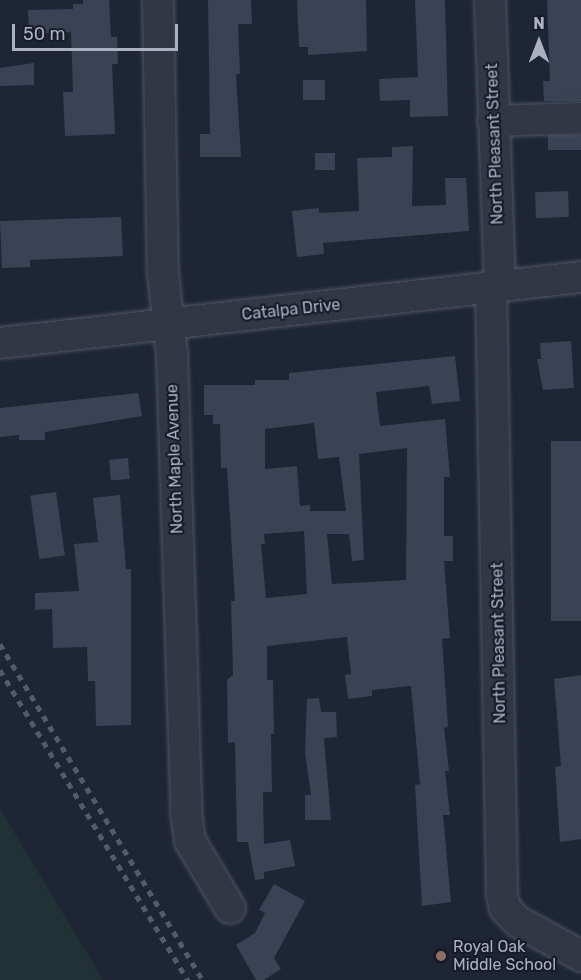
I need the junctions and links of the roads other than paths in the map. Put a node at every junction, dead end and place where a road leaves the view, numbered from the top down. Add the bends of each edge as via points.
1 (158, 0) edge
2 (490, 0) edge
3 (581, 118) edge
4 (493, 121) junction
5 (581, 277) edge
6 (495, 288) junction
7 (168, 324) junction
8 (0, 343) edge
9 (230, 908) dead end
10 (581, 956) edge

1 - 7 street, North Maple Avenue via 163,273
2 - 4 street, North Pleasant Street
3 - 4 street
4 - 6 street, North Pleasant Street
5 - 6 street, Catalpa Drive
6 - 7 street, Catalpa Drive
6 - 10 street, North Pleasant Street via 502,895 505,908 517,921
7 - 8 street, Catalpa Drive
7 - 9 street, North Maple Avenue via 186,812 190,841

